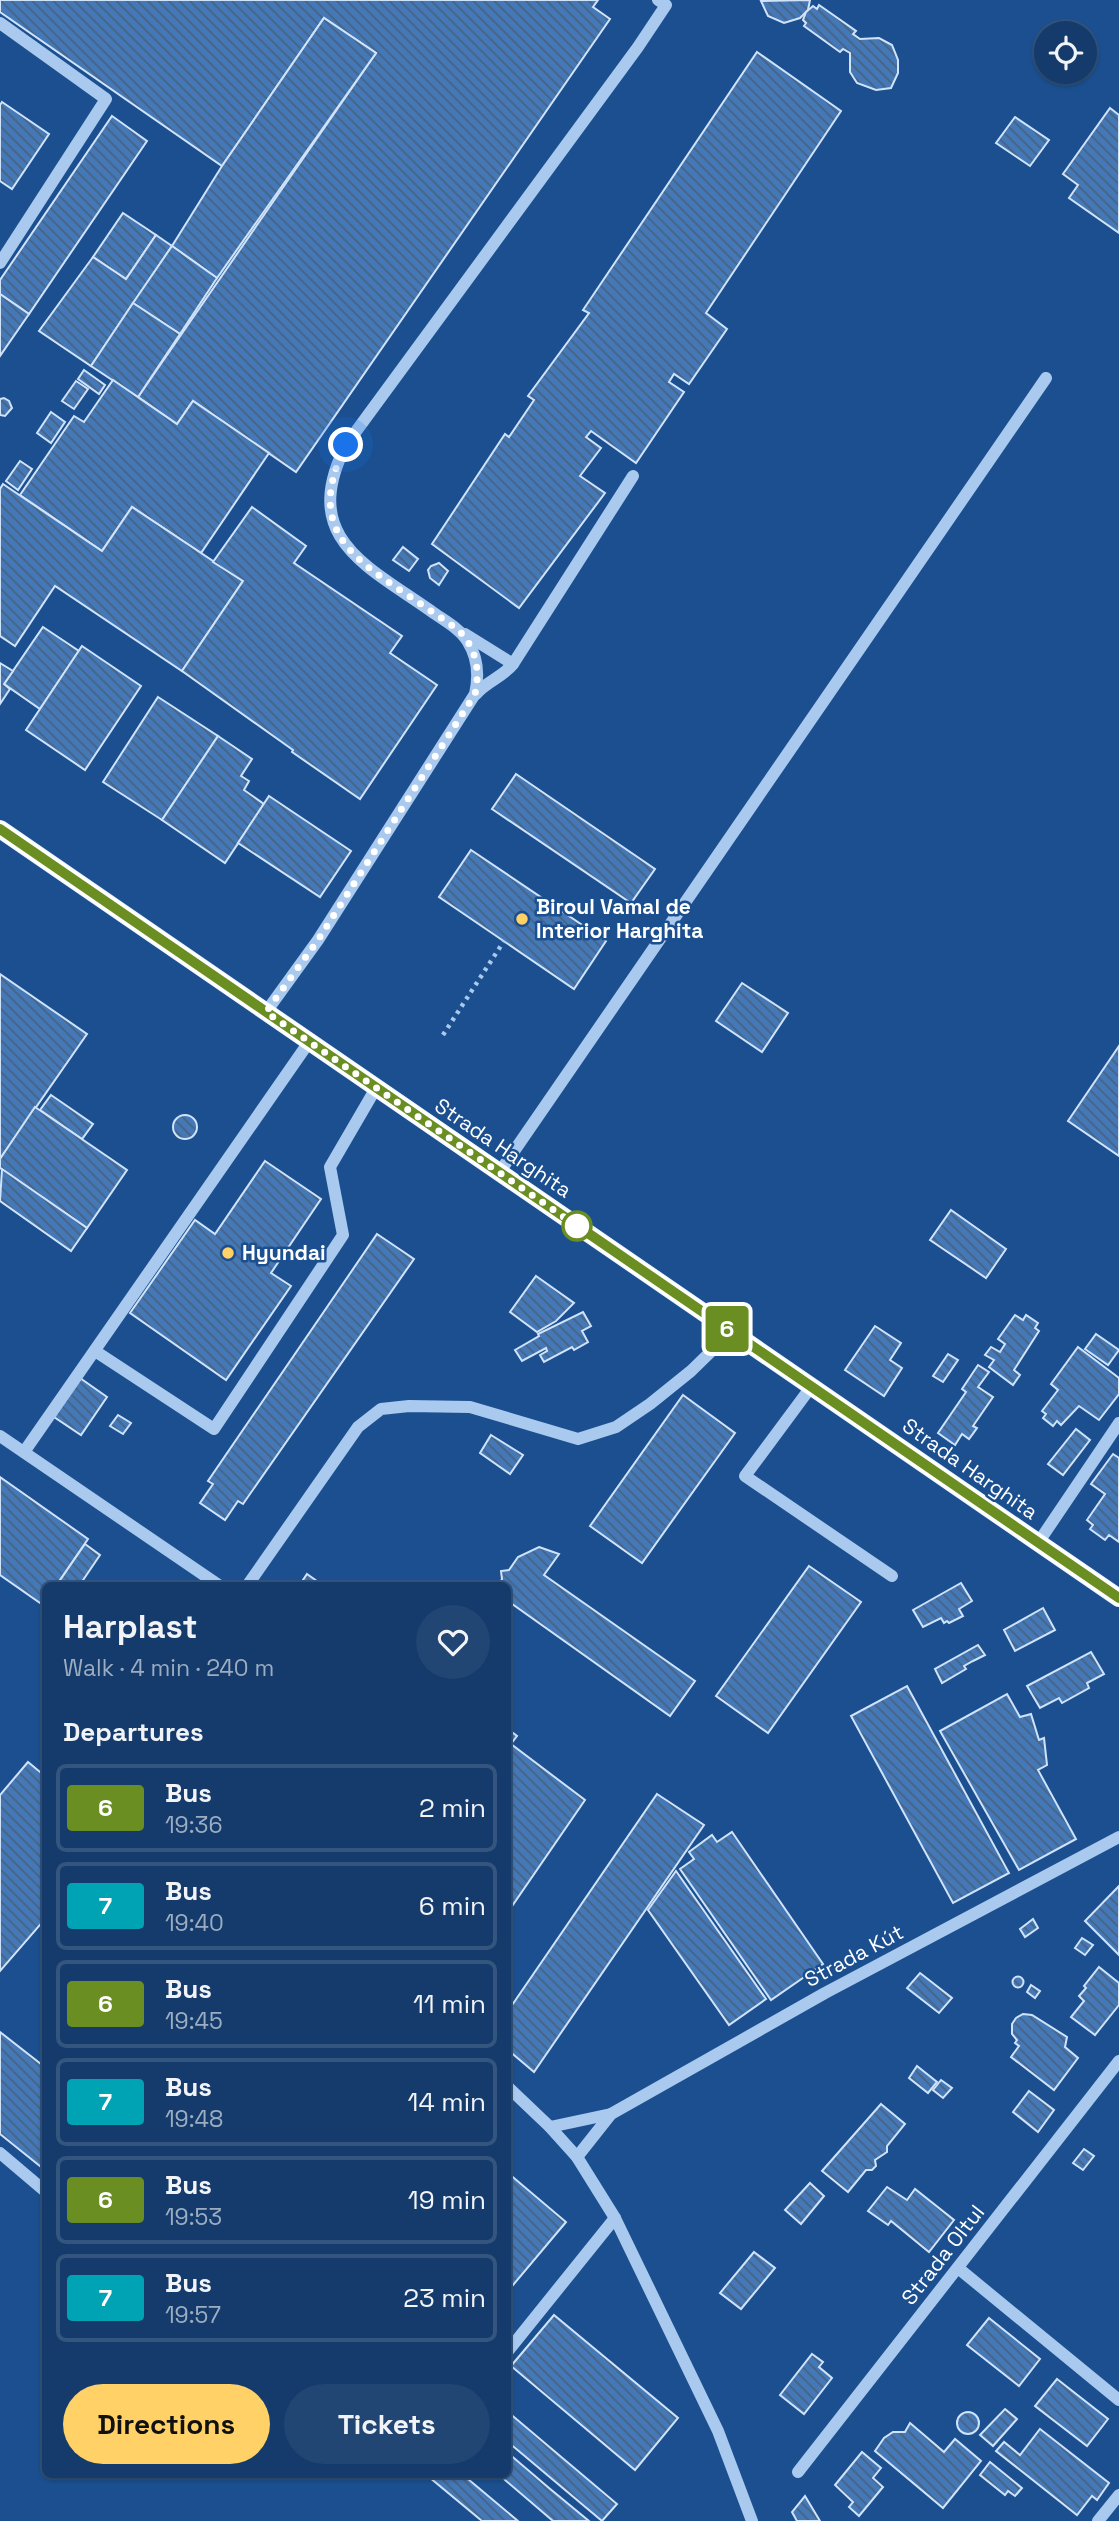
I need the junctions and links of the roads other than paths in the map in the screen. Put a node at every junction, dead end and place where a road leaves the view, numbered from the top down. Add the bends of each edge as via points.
1 (659, 0) edge
2 (0, 23) edge
3 (0, 263) edge
4 (1046, 378) dead end
5 (633, 476) dead end
6 (452, 626) junction
7 (513, 664) junction
8 (475, 694) junction
9 (0, 829) edge
10 (266, 1012) junction
11 (309, 1042) junction
12 (376, 1088) junction
13 (499, 1173) junction
14 (731, 1332) junction
15 (95, 1351) junction
16 (811, 1387) junction
17 (1119, 1423) edge
18 (0, 1436) edge
19 (24, 1452) junction
20 (1038, 1543) junction
21 (892, 1576) dead end
22 (214, 1582) edge
23 (250, 1582) edge
24 (1119, 1598) edge
25 (1119, 1837) edge
26 (1119, 2061) edge
27 (511, 2090) edge
28 (611, 2114) junction
29 (551, 2127) junction
30 (0, 2153) edge
31 (577, 2157) junction
32 (42, 2189) edge
33 (615, 2218) junction
34 (958, 2268) junction
35 (511, 2347) edge
36 (1119, 2400) edge
37 (798, 2472) dead end
38 (1119, 2495) edge
39 (752, 2521) edge
40 (1098, 2521) edge

1 - 6 street via 666,5 638,47 346,445 335,468 332,510 334,527 344,545
2 - 3 street via 106,99
4 - 13 street
5 - 7 street
6 - 7 street
6 - 8 street via 467,640 475,658
7 - 8 street
8 - 10 street via 318,940
9 - 10 main road, Strada Harghita
10 - 11 main road, Strada Harghita
11 - 12 main road, Strada Harghita
11 - 15 street
12 - 13 main road, Strada Harghita
12 - 15 street via 330,1167 343,1235 214,1429
13 - 14 main road, Strada Harghita
14 - 16 main road, Strada Harghita
14 - 23 street via 650,1404 616,1427 578,1438 470,1407 381,1409 358,1427
15 - 19 street
16 - 20 main road, Strada Harghita
16 - 21 street via 745,1476
17 - 20 street
18 - 19 street
19 - 22 street
20 - 24 main road, Strada Harghita
25 - 28 street, Strada Kút via 825,1993
26 - 34 street, Strada Oltul
27 - 29 street
28 - 29 street, Strada Kút
28 - 31 street, Strada Kút
29 - 31 street
30 - 32 street
31 - 33 street
33 - 35 street
33 - 39 street via 718,2431
34 - 36 street
34 - 37 street, Strada Oltul
38 - 40 street

